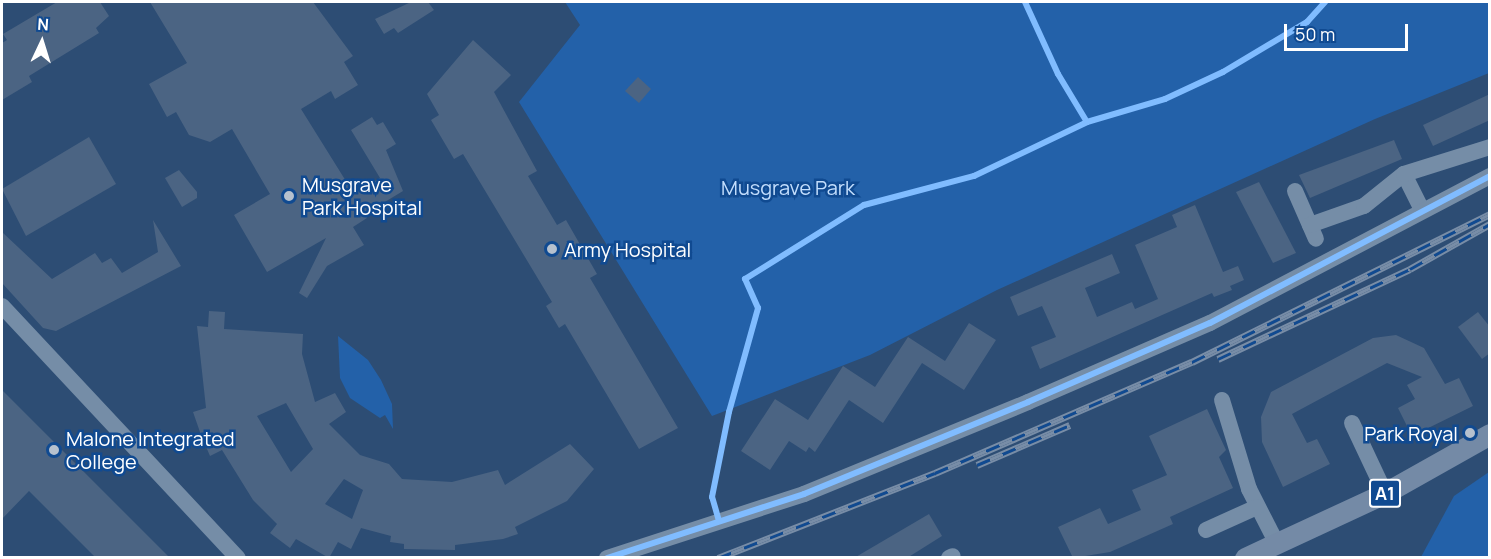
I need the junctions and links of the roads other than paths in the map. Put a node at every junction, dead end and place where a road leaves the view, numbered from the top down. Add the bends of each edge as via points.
1 (1490, 147) edge
2 (1404, 174) junction
3 (1490, 176) edge
4 (1294, 190) dead end
5 (1422, 210) junction
6 (2, 306) edge
7 (1222, 400) dead end
8 (1352, 423) dead end
9 (1490, 434) edge
10 (1385, 493) junction
11 (1257, 507) junction
12 (1206, 530) dead end
13 (1277, 544) junction
14 (238, 558) edge
15 (607, 558) edge
16 (1245, 558) edge

1 - 2 street
2 - 4 street via 1364,206 1313,232
2 - 5 street
3 - 5 street
5 - 15 street via 1210,322 1011,410 804,494
6 - 14 street
7 - 11 street
8 - 10 street
9 - 10 main road, A1
10 - 13 main road, A1
11 - 12 street
11 - 13 street
13 - 16 main road, A1

